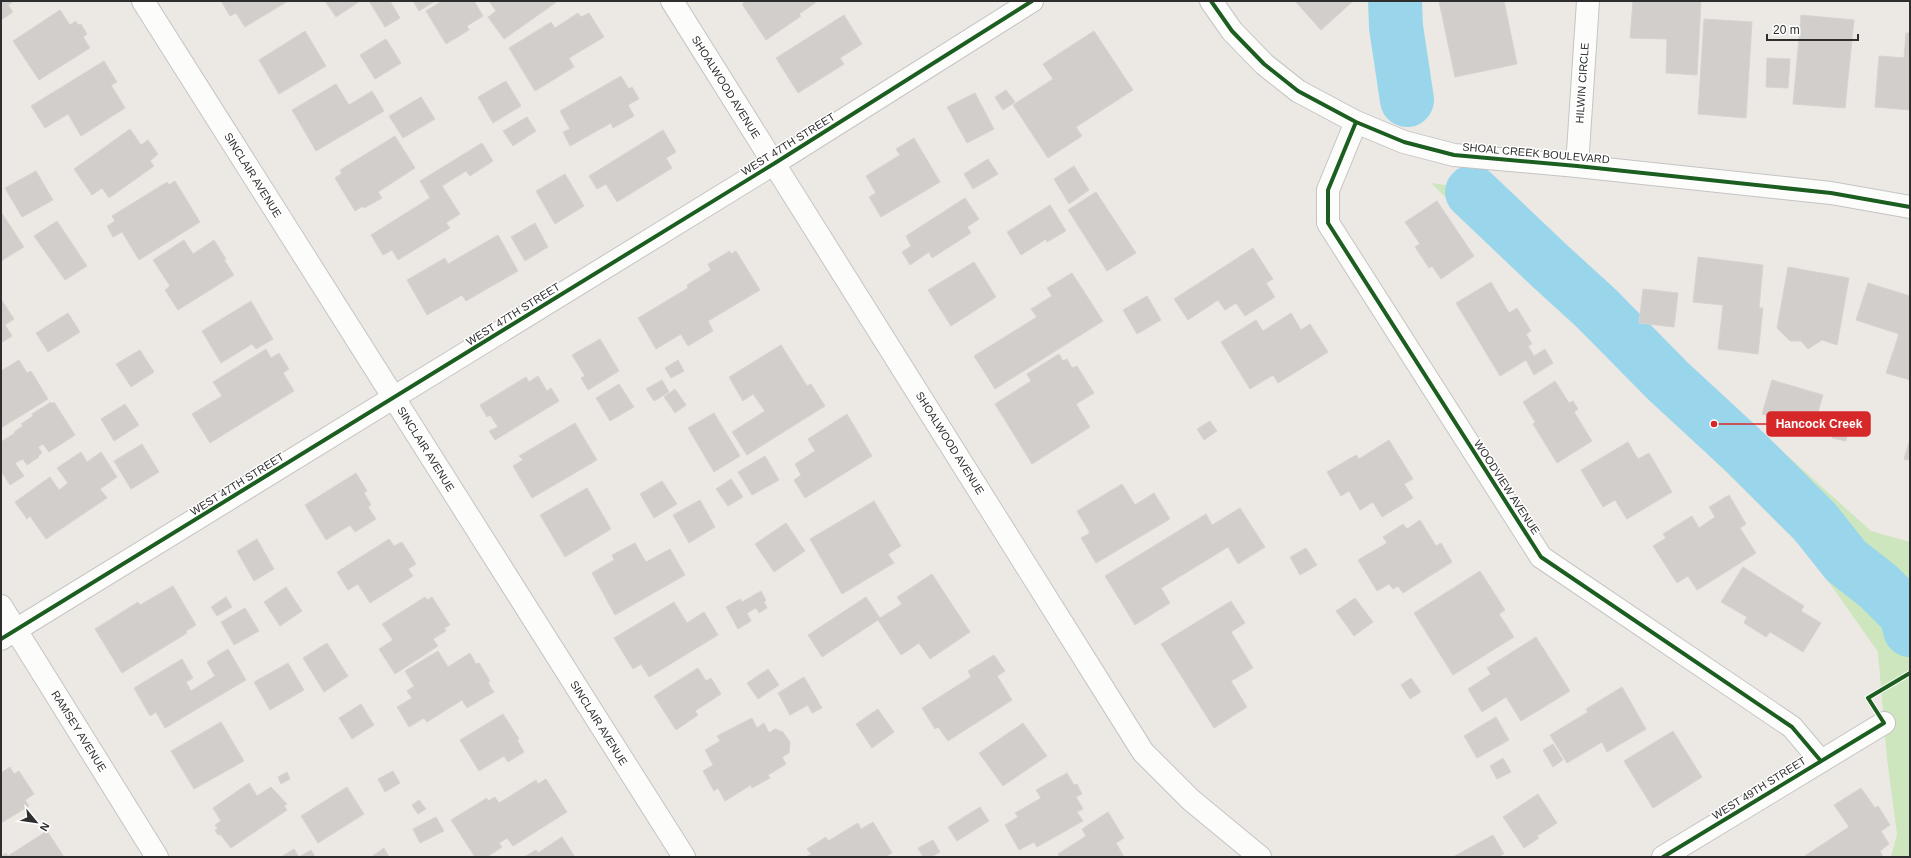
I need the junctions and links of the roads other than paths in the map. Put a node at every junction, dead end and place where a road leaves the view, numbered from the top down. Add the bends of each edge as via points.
1 (143, 1) edge
2 (672, 1) edge
3 (1032, 1) edge
4 (1211, 1) edge
5 (1588, 1) edge
6 (1356, 122) junction
7 (774, 163) junction
8 (1577, 166) junction
9 (1910, 207) edge
10 (394, 398) junction
11 (1, 606) edge
12 (9, 635) edge
13 (1884, 723) dead end
14 (1820, 760) junction
15 (157, 857) edge
16 (684, 857) edge
17 (1260, 857) edge
18 (1663, 857) edge

1 - 10 street, SINCLAIR AVENUE
2 - 7 street, SHOALWOOD AVENUE
3 - 7 street, WEST 47TH STREET
4 - 6 street, SHOAL CREEK BOULEVARD via 1232,31 1264,64 1298,91
5 - 8 street, HILWIN CIRCLE
6 - 8 street, SHOAL CREEK BOULEVARD via 1404,142 1454,155
6 - 14 street, WOODVIEW AVENUE via 1328,190 1328,223 1541,557 1792,727
7 - 10 street, WEST 47TH STREET
7 - 17 street, SHOALWOOD AVENUE via 1143,752 1191,800
8 - 9 street, SHOAL CREEK BOULEVARD via 1831,193
10 - 12 street, WEST 47TH STREET
10 - 16 street, SINCLAIR AVENUE
11 - 12 street, RAMSEY AVENUE
12 - 15 street, RAMSEY AVENUE
13 - 14 street, WEST 49TH STREET
14 - 18 street, WEST 49TH STREET

